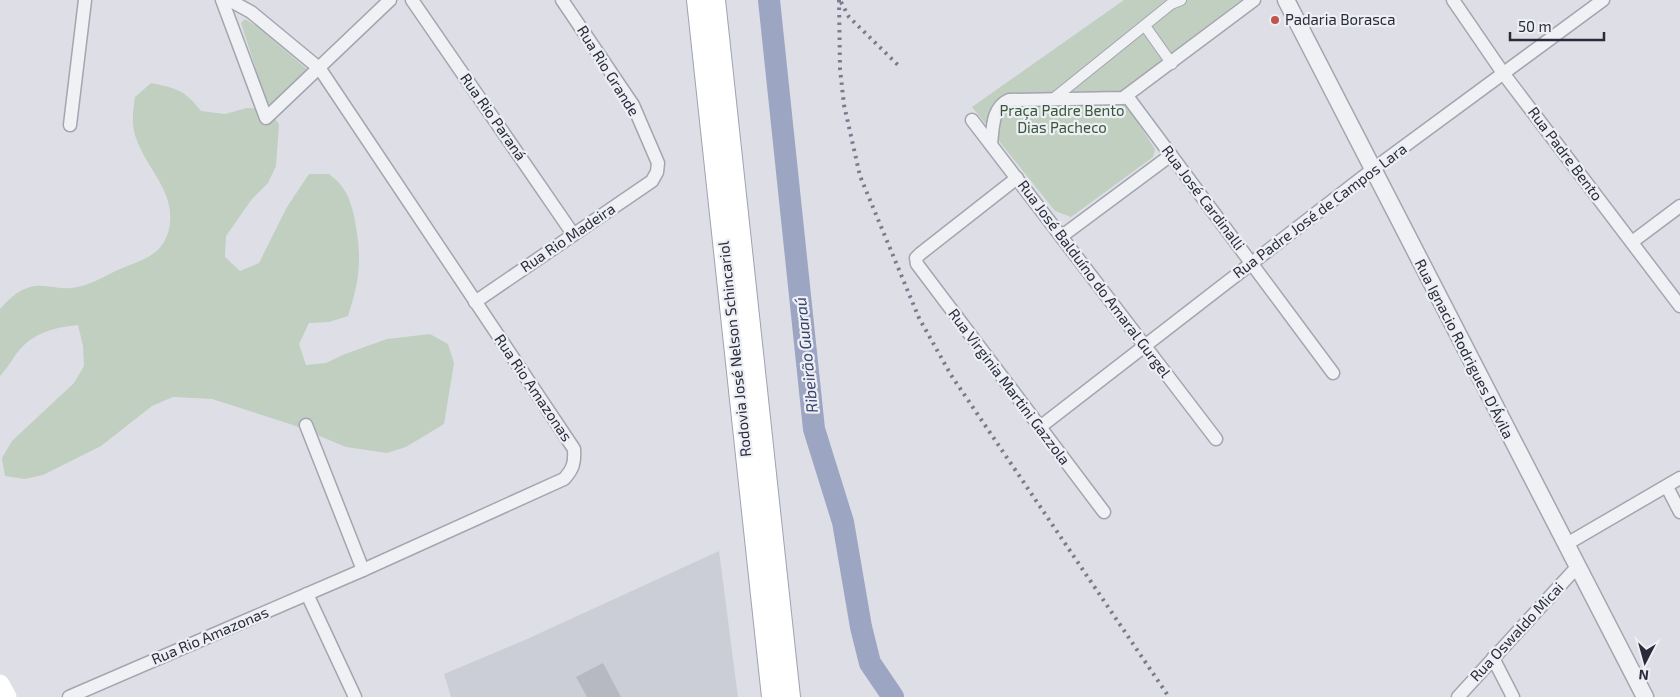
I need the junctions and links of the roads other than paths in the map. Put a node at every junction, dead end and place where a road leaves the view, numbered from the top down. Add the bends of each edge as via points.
1 (85, 0) edge
2 (222, 0) edge
3 (229, 0) edge
4 (390, 0) edge
5 (412, 0) edge
6 (562, 0) edge
7 (697, 0) edge
8 (715, 0) edge
9 (1181, 0) edge
10 (1254, 0) edge
11 (1286, 0) edge
12 (1453, 0) edge
13 (1603, 0) edge
14 (1144, 26) junction
15 (1172, 64) junction
16 (320, 69) junction
17 (1504, 73) junction
18 (1127, 96) junction
19 (1053, 99) junction
20 (972, 120) dead end
21 (70, 125) dead end
22 (991, 144) junction
23 (1171, 155) junction
24 (1372, 170) junction
25 (657, 172) joint
26 (1017, 178) junction
27 (1680, 206) edge
28 (574, 234) junction
29 (1062, 236) junction
30 (1632, 242) junction
31 (1252, 263) junction
32 (475, 302) junction
33 (1680, 306) edge
34 (1145, 346) junction
35 (1333, 373) dead end
36 (306, 425) dead end
37 (1040, 427) junction
38 (1216, 439) dead end
39 (1680, 478) edge
40 (1667, 487) junction
41 (1104, 512) dead end
42 (1680, 512) edge
43 (1565, 545) junction
44 (1577, 567) junction
45 (363, 570) junction
46 (307, 594) junction
47 (1493, 658) junction
48 (0, 684) edge
49 (7, 697) edge
50 (69, 697) edge
51 (355, 697) edge
52 (772, 697) edge
53 (790, 697) edge
54 (1458, 697) edge
55 (1513, 697) edge
56 (1645, 697) edge

1 - 21 street
2 - 16 street via 266,118
3 - 16 street, Rua Rio Amazonas via 251,12
4 - 16 street
5 - 28 street, Rua Rio Paraná
6 - 25 street, Rua Rio Grande via 633,105 658,162
7 - 52 main road, Rodovia José Nelson Schincariol
8 - 53 main road, Rodovia José Nelson Schincariol
9 - 14 street
10 - 15 street
11 - 24 street, Rua Ignacio Rodrigues D'Ávila
12 - 17 street, Rua Padre Bento
13 - 17 street, Rua Padre José de Campos Lara
14 - 15 street
14 - 19 street
15 - 18 street
16 - 32 street, Rua Rio Amazonas
17 - 24 street, Rua Padre José de Campos Lara
17 - 30 street, Rua Padre Bento
18 - 19 street
18 - 23 street, Rua José Cardinalli
19 - 22 street via 1002,103 996,110
20 - 22 street, Rua José Balduíno do Amaral Gurgel
22 - 26 street, Rua José Balduíno do Amaral Gurgel
23 - 29 street
23 - 31 street, Rua José Cardinalli
24 - 31 street, Rua Padre José de Campos Lara
24 - 43 street, Rua Ignacio Rodrigues D'Ávila
25 - 28 street, Rua Rio Madeira via 652,181
26 - 29 street, Rua José Balduíno do Amaral Gurgel
26 - 37 street, Rua Virginia Martini Gazzola via 916,260 918,267
27 - 30 street
28 - 32 street, Rua Rio Madeira
29 - 34 street, Rua José Balduíno do Amaral Gurgel
30 - 33 street, Rua Padre Bento
31 - 34 street, Rua Padre José de Campos Lara
31 - 35 street, Rua José Cardinalli
32 - 45 street, Rua Rio Amazonas via 574,449 573,470 564,479
34 - 37 street, Rua Padre José de Campos Lara
34 - 38 street, Rua José Balduíno do Amaral Gurgel
36 - 45 street
37 - 41 street, Rua Virginia Martini Gazzola
39 - 40 street
40 - 42 street
40 - 43 street
43 - 44 street, Rua Ignacio Rodrigues D'Ávila
44 - 47 street, Rua Oswaldo Micai
44 - 56 street, Rua Ignacio Rodrigues D'Ávila
45 - 46 street, Rua Rio Amazonas
46 - 50 street, Rua Rio Amazonas
46 - 51 street
47 - 54 street, Rua Oswaldo Micai
47 - 55 street
48 - 49 main road

